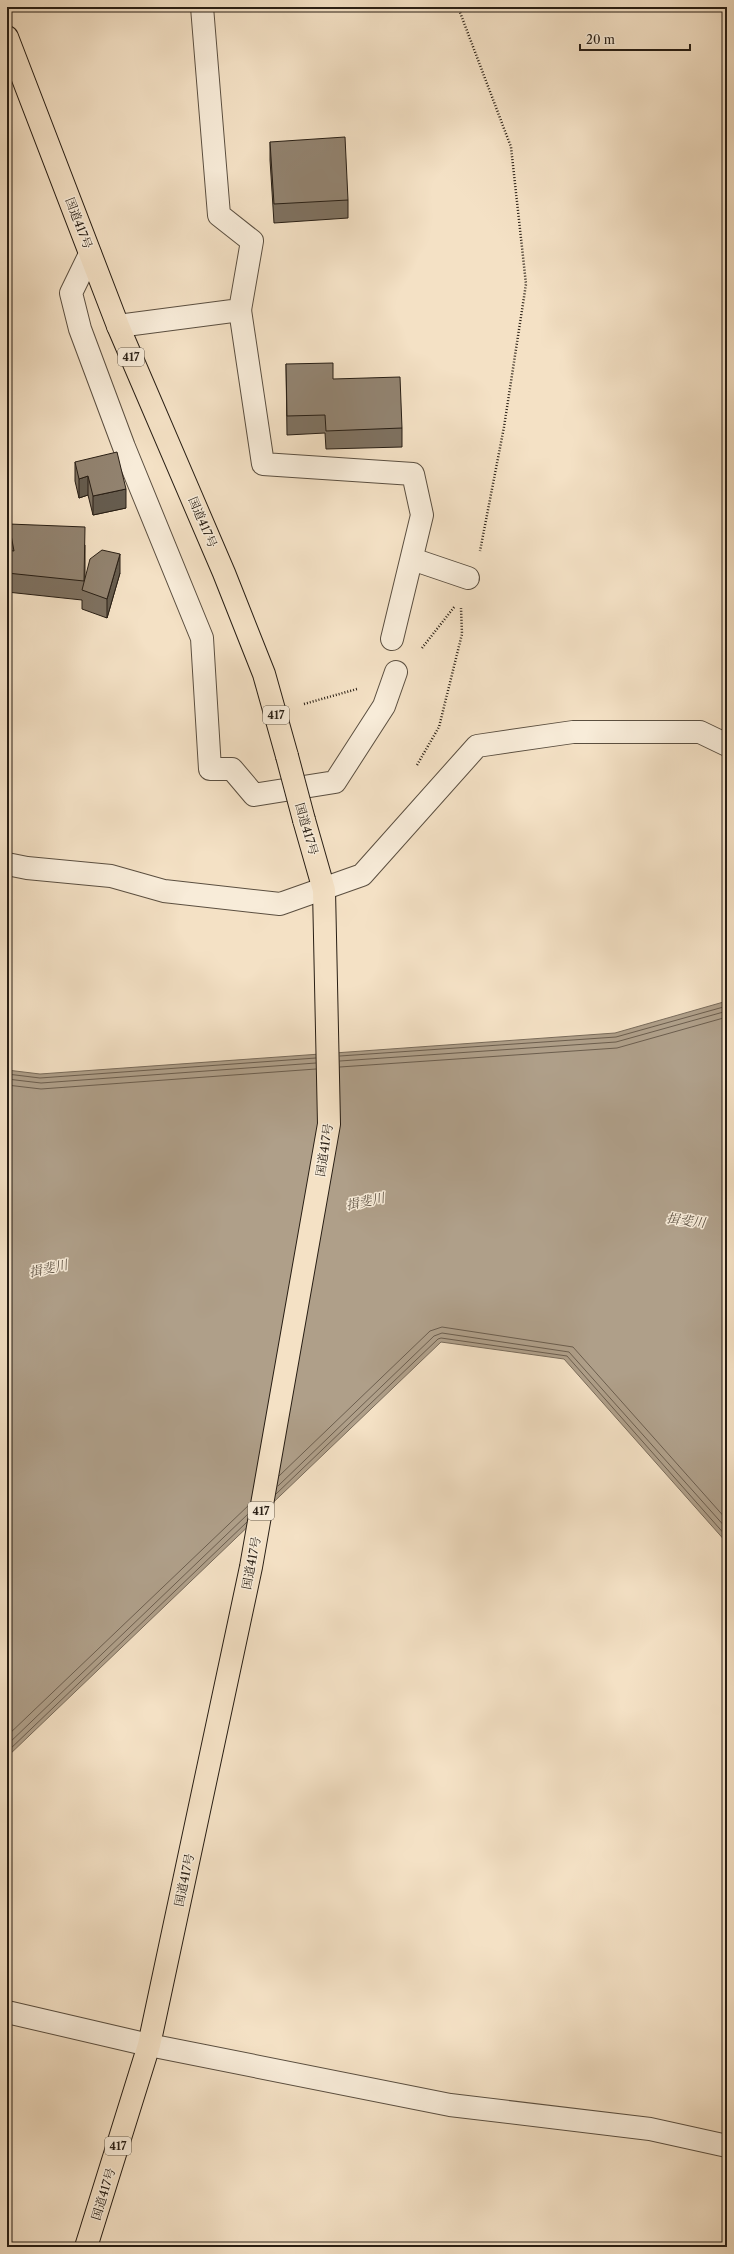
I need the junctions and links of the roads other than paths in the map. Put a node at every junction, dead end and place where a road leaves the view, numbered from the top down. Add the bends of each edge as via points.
1 (202, 7) edge
2 (7, 36) edge
3 (90, 254) junction
4 (240, 310) junction
5 (118, 326) junction
6 (412, 559) junction
7 (464, 586) road end
8 (392, 639) dead end
9 (396, 672) road end
10 (727, 745) edge
11 (7, 864) edge
12 (324, 890) junction
13 (7, 2012) edge
14 (149, 2046) junction
15 (727, 2146) edge
16 (86, 2247) edge

1 - 4 street via 219,215 252,241
2 - 3 highway, 国道417号 / 417
3 - 5 highway, 国道417号 / 417
3 - 9 street via 71,294 80,329 121,440 202,638 210,769 232,769 254,795 335,782 384,706
4 - 5 street
4 - 6 street via 263,464 413,474 422,515
5 - 12 highway, 国道417号 / 417, bridge via 224,573 264,674
6 - 7 street
6 - 8 street
10 - 12 street via 700,732 573,732 477,746 362,875
11 - 12 street via 111,876 164,891 280,904
12 - 14 highway, 国道417号 / 417 via 329,1124 252,1567
13 - 14 street
14 - 15 street via 450,2105 650,2128
14 - 16 highway, 国道417号 / 417

